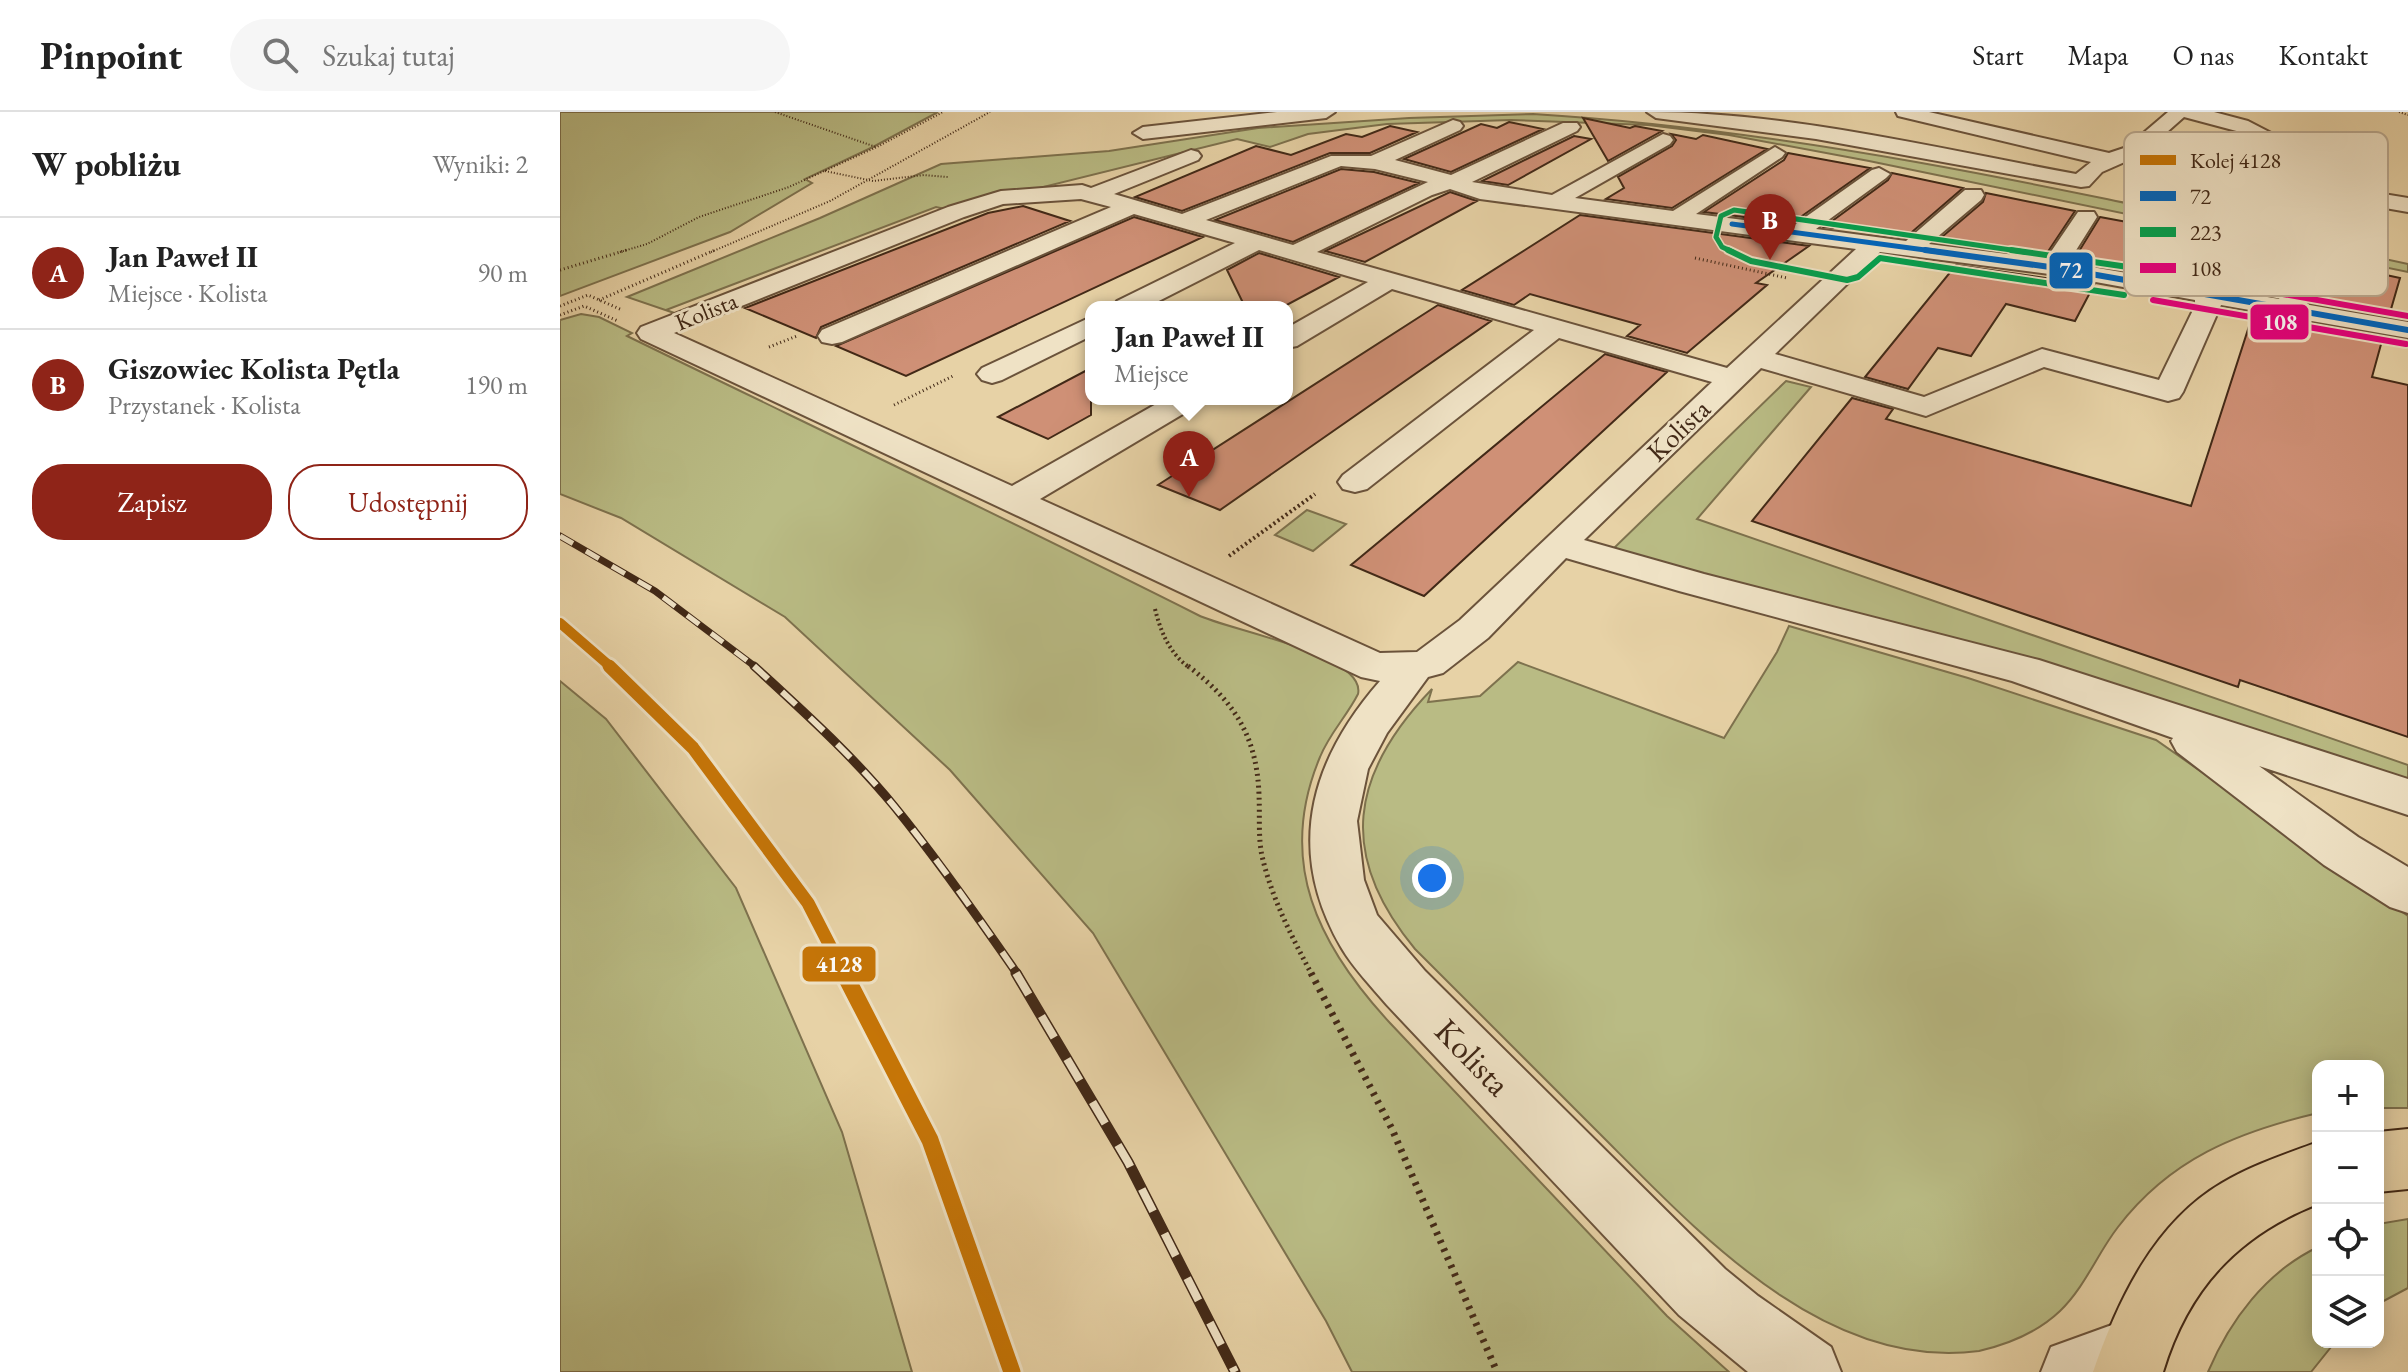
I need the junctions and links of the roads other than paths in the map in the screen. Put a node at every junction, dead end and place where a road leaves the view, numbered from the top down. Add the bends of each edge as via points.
1 (1326, 112) edge
2 (1656, 112) edge
3 (1905, 112) edge
4 (2179, 112) edge
5 (2185, 112) edge
6 (1453, 126) dead end
7 (1570, 127) dead end
8 (2156, 132) edge
9 (2257, 132) edge
10 (1143, 133) dead end
11 (1663, 140) dead end
12 (1306, 151) dead end
13 (1775, 153) dead end
14 (2124, 155) edge
15 (1191, 156) dead end
16 (1338, 160) junction
17 (2110, 160) junction
18 (1374, 162) junction
19 (1879, 174) dead end
20 (1449, 182) junction
21 (1095, 194) junction
22 (1973, 195) dead end
23 (1558, 202) junction
24 (2388, 202) edge
25 (2408, 205) edge
26 (1131, 207) junction
27 (1680, 217) junction
28 (2086, 217) dead end
29 (1184, 221) junction
30 (1732, 224) junction
31 (1801, 232) junction
32 (1259, 241) junction
33 (1876, 243) junction
34 (1916, 248) junction
35 (1298, 252) junction
36 (1850, 266) junction
37 (2057, 268) junction
38 (1390, 280) junction
39 (2124, 280) edge
40 (2208, 296) edge
41 (2214, 296) edge
42 (2294, 296) edge
43 (1138, 301) edge
44 (2292, 309) junction
45 (1085, 328) edge
46 (1554, 328) junction
47 (2408, 330) edge
48 (832, 336) dead end
49 (1293, 337) edge
50 (1743, 368) junction
51 (992, 374) dead end
52 (1177, 405) edge
53 (1355, 482) road end
54 (1013, 500) junction
55 (1559, 544) junction
56 (1692, 583) junction
57 (1665, 612) dead end
58 (1409, 667) junction
59 (2162, 718) junction
60 (2408, 797) edge
61 (2408, 892) edge
62 (2408, 1159) edge
63 (2384, 1161) edge
64 (2312, 1175) edge
65 (2113, 1365) edge
66 (1806, 1372) edge

1 - 10 street
2 - 17 street via 1832,135 2081,181
3 - 17 street
4 - 8 street
5 - 9 street
6 - 18 street
7 - 20 street
11 - 23 street
12 - 16 street
13 - 27 street
14 - 17 street
15 - 21 street, Kolista
16 - 18 street
16 - 29 street
18 - 20 street
19 - 31 street
20 - 23 street via 1480,192
20 - 35 street
21 - 26 street, Kolista
21 - 54 street, Kolista via 1052,192 983,203 651,333
22 - 34 street
23 - 27 street
24 - 25 street
26 - 29 street, Kolista
26 - 48 street
27 - 30 street
28 - 37 street
29 - 32 street, Kolista
30 - 31 street
30 - 36 street via 1730,236 1754,247
31 - 33 street
32 - 35 street, Kolista
32 - 43 street
33 - 34 street
33 - 36 street, Kolista
34 - 37 street
35 - 38 street, Kolista
36 - 50 street, Kolista
37 - 39 street
38 - 46 street, Kolista
38 - 49 street
40 - 50 street via 2168,392 2042,358 1926,407
41 - 44 street
42 - 44 street
44 - 47 street
45 - 51 street
46 - 50 street, Kolista
46 - 53 street
50 - 55 street, Kolista
52 - 54 street
54 - 58 street, Kolista via 1375,667
55 - 56 street
55 - 58 street, Kolista via 1474,629 1429,663
56 - 57 street
56 - 59 street via 2024,670
58 - 66 street, Kolista via 1408,676 1356,744 1335,803 1337,871 1361,935 1406,988 1702,1292
59 - 60 street
59 - 61 street via 2341,851
62 - 63 main road
64 - 65 main road via 2236,1210 2207,1234

